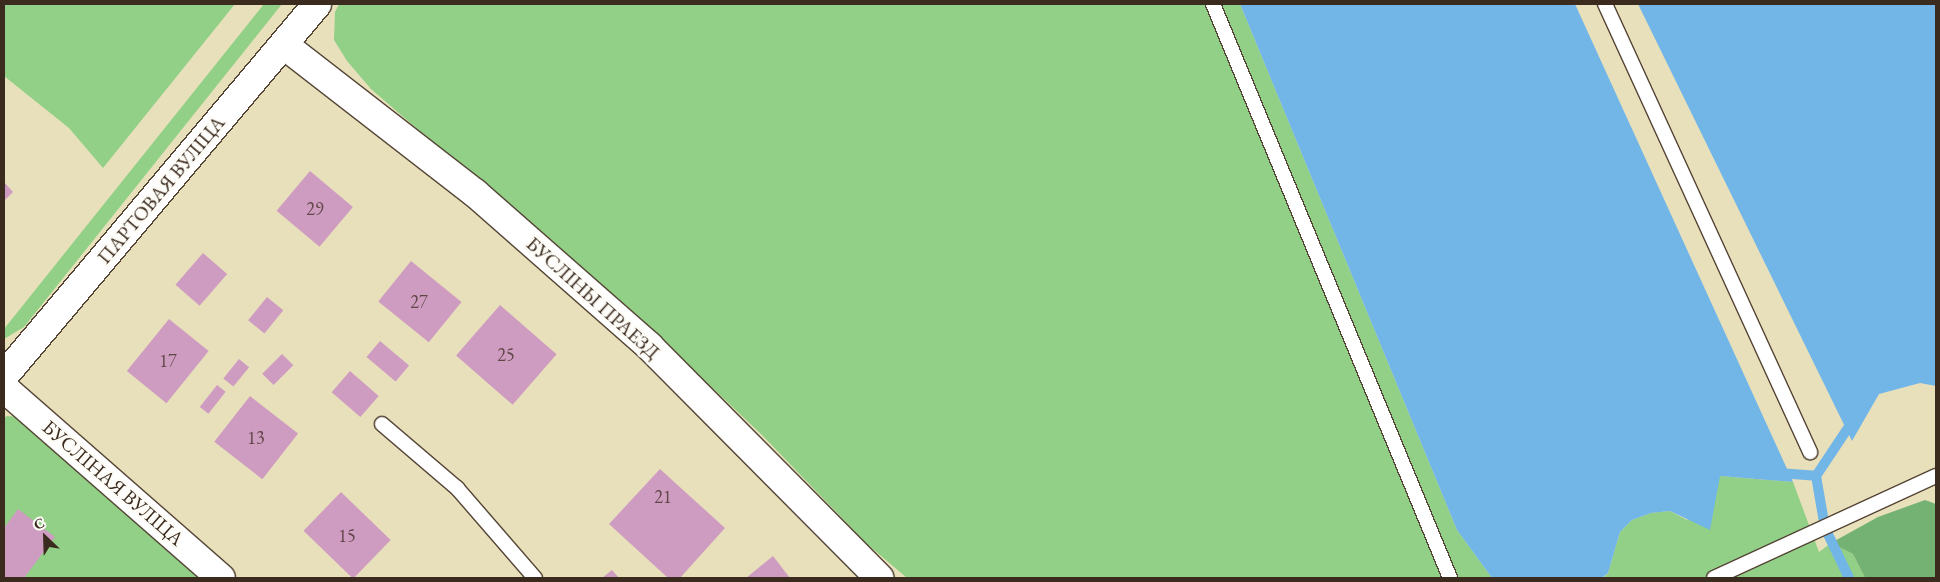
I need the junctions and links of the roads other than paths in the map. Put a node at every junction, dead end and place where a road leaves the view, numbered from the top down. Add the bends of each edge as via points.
1 (317, 4) edge
2 (1213, 4) edge
3 (1605, 4) edge
4 (284, 45) junction
5 (4, 376) edge
6 (4, 388) edge
7 (382, 424) dead end
8 (1810, 452) dead end
9 (1936, 476) edge
10 (221, 578) edge
11 (535, 578) edge
12 (878, 578) edge
13 (1450, 578) edge
14 (1714, 578) edge

1 - 4 street, ПАРТОВАЯ ВУЛІЦА
2 - 13 lane
3 - 8 lane
4 - 5 street, ПАРТОВАЯ ВУЛІЦА
4 - 12 street, БУСЛІНЫ ПРАЕЗД via 475,192 649,346
6 - 10 street, БУСЛІНАЯ ВУЛІЦА
7 - 11 lane via 457,488
9 - 14 lane

